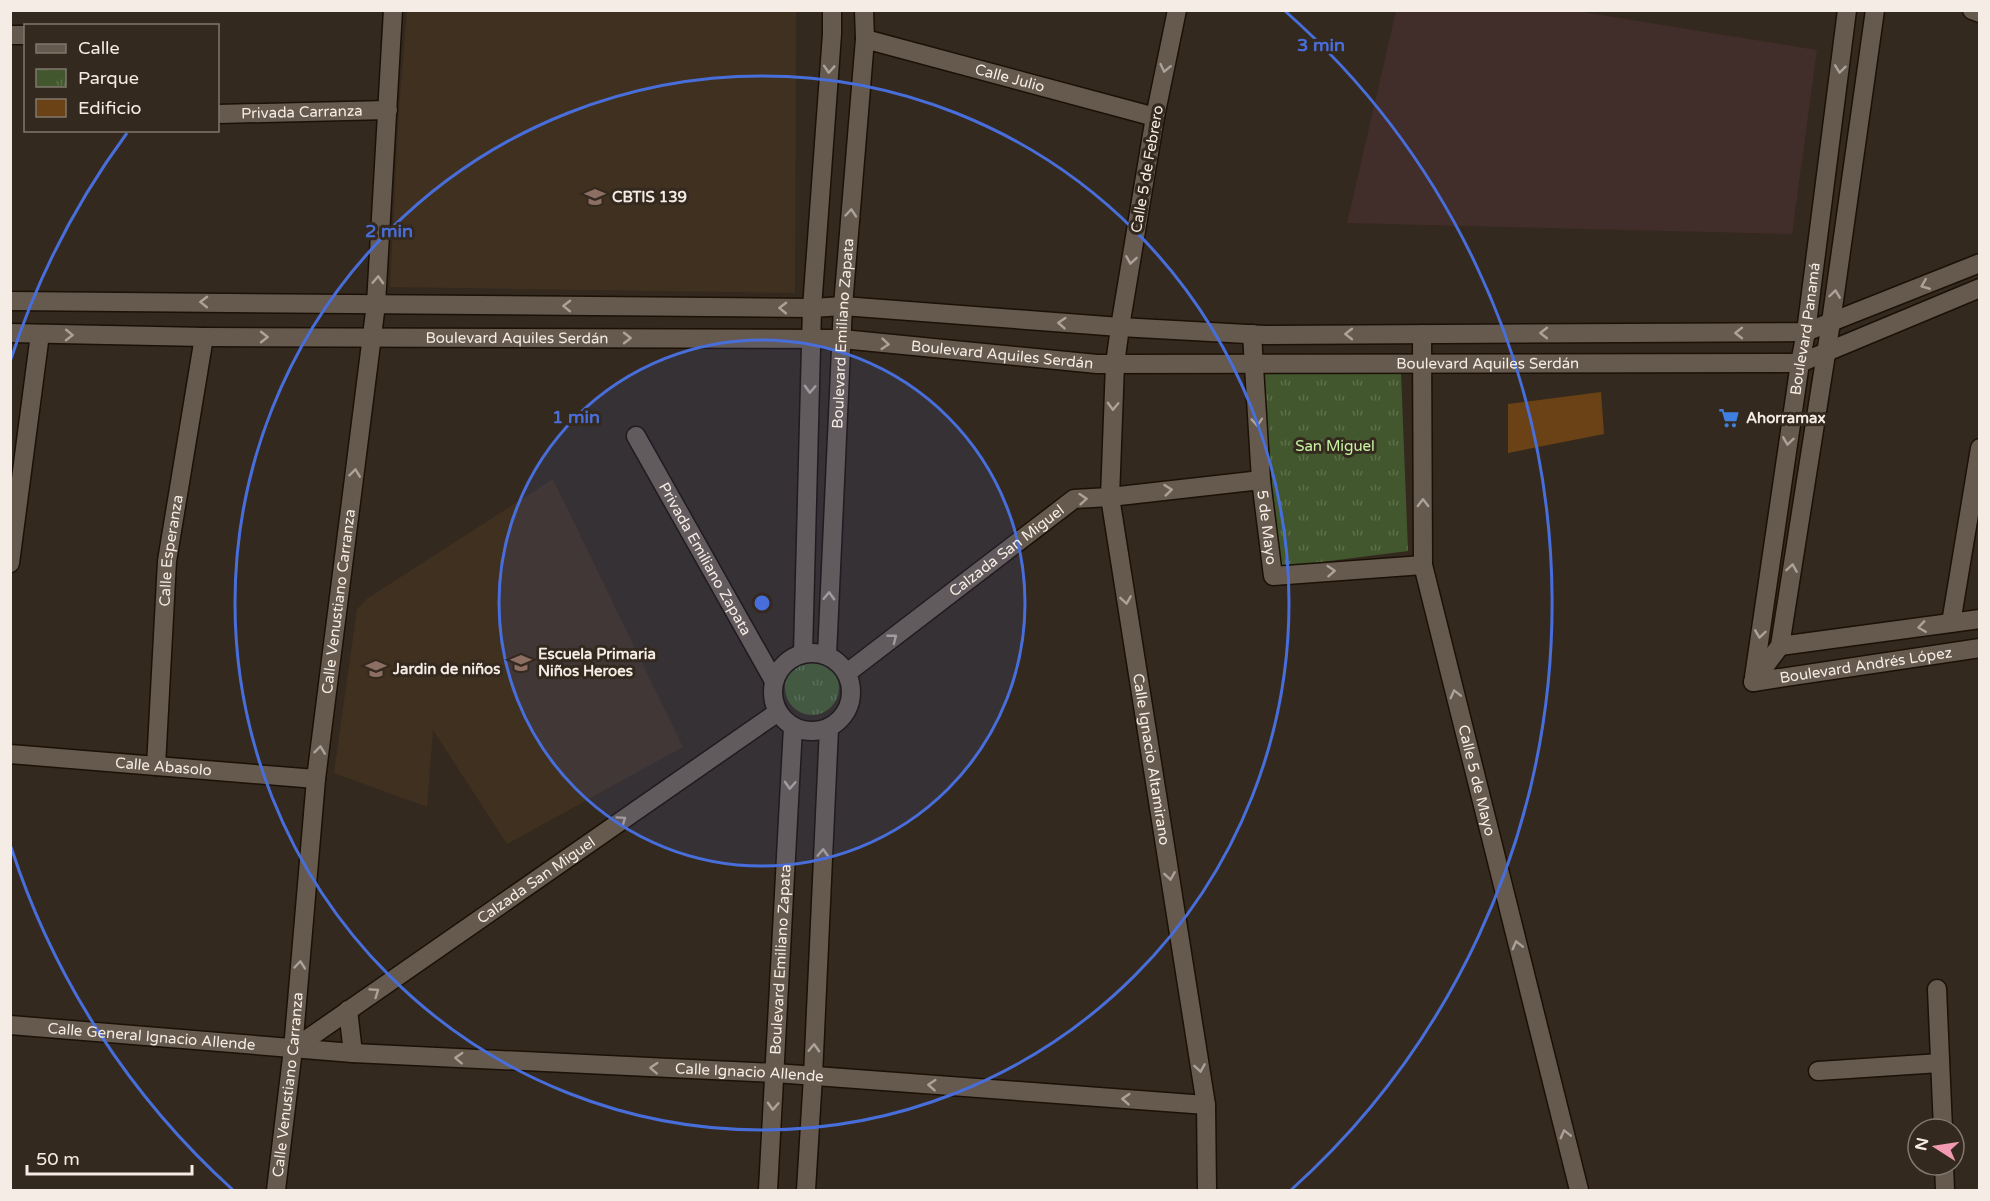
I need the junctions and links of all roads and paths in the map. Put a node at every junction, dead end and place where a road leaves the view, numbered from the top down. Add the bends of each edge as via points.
1 (393, 10) edge
2 (832, 10) edge
3 (864, 10) edge
4 (1177, 10) edge
5 (1847, 10) edge
6 (1875, 10) edge
7 (1972, 10) edge
8 (1980, 13) edge
9 (865, 39) junction
10 (388, 110) junction
11 (219, 114) edge
12 (1155, 117) junction
13 (1980, 263) edge
14 (1980, 288) edge
15 (10, 301) edge
16 (376, 304) junction
17 (843, 306) junction
18 (812, 308) junction
19 (1831, 322) junction
20 (1120, 327) junction
21 (1806, 332) junction
22 (10, 333) edge
23 (40, 334) junction
24 (1252, 334) junction
25 (1422, 334) junction
26 (204, 337) junction
27 (373, 338) junction
28 (812, 339) junction
29 (842, 339) junction
30 (1826, 352) junction
31 (1800, 363) junction
32 (1115, 364) junction
33 (1253, 364) junction
34 (1423, 364) junction
35 (636, 436) dead end
36 (1980, 448) edge
37 (1261, 480) junction
38 (1110, 497) junction
39 (10, 563) edge
40 (1423, 565) junction
41 (1980, 619) edge
42 (1951, 623) junction
43 (1779, 646) junction
44 (1980, 648) edge
45 (803, 654) junction
46 (827, 655) junction
47 (847, 673) junction
48 (774, 681) junction
49 (1753, 682) junction
50 (778, 712) junction
51 (793, 727) junction
52 (829, 728) junction
53 (10, 754) edge
54 (156, 766) junction
55 (316, 779) junction
56 (1937, 989) dead end
57 (348, 1010) junction
58 (10, 1025) edge
59 (293, 1049) junction
60 (354, 1053) junction
61 (1940, 1063) junction
62 (1818, 1071) dead end
63 (775, 1073) junction
64 (813, 1076) junction
65 (1206, 1105) junction
66 (1942, 1117) edge
67 (276, 1191) edge
68 (768, 1191) edge
69 (806, 1191) edge
70 (1207, 1191) edge
71 (1579, 1191) edge

1 - 10 street, Calle Venustiano Carranza
2 -> 18 street, Boulevard Emiliano Zapata
3 - 9 street, Boulevard Emiliano Zapata
4 -> 12 street, Calle 5 de Febrero
5 -> 21 street, Boulevard Panamá
19 -> 6 street, Boulevard Panamá
7 - 8 street
9 - 12 street, Calle Julio
17 -> 9 street, Boulevard Emiliano Zapata
10 - 11 street, Privada Carranza
16 -> 10 street, Calle Venustiano Carranza
12 -> 20 street, Calle 5 de Febrero
13 -> 19 street, Boulevard Aquiles Serdán
14 - 30 street, Boulevard Aquiles Serdán
16 -> 15 street, Boulevard Aquiles Serdán
18 -> 16 street, Boulevard Aquiles Serdán
16 - 27 street, Calle Venustiano Carranza
17 - 18 street, Boulevard Aquiles Serdán
20 -> 17 street, Boulevard Aquiles Serdán
17 - 29 street, Boulevard Emiliano Zapata
18 - 28 street, Boulevard Emiliano Zapata
19 - 21 street, Boulevard Aquiles Serdán
19 - 30 street, Boulevard Panamá
20 - 24 street, Boulevard Aquiles Serdán
20 - 32 street, Calle Ignacio Altamirano
21 -> 25 street, Boulevard Aquiles Serdán
21 - 31 street, Boulevard Panamá
22 - 23 street, Boulevard Aquiles Serdán
23 -> 26 street, Boulevard Aquiles Serdán
23 - 39 street
25 -> 24 street, Boulevard Aquiles Serdán
24 - 33 street, 5 de Mayo
25 - 34 street, Calle 5 de Mayo
26 -> 27 street, Boulevard Aquiles Serdán
26 - 54 street, Calle Esperanza via 166,561
27 -> 28 street, Boulevard Aquiles Serdán
55 -> 27 street, Calle Venustiano Carranza
28 - 29 street, Boulevard Aquiles Serdán
28 -> 45 street, Boulevard Emiliano Zapata
29 -> 32 street, Boulevard Aquiles Serdán
46 -> 29 street, Boulevard Emiliano Zapata
30 - 31 street, Boulevard Aquiles Serdán
43 -> 30 street, Boulevard Panamá
31 - 34 street, Boulevard Aquiles Serdán
31 -> 49 street, Boulevard Panamá
32 - 33 street, Boulevard Aquiles Serdán
32 -> 38 street, Calle Ignacio Altamirano
33 - 34 street, Boulevard Aquiles Serdán
33 -> 37 street, 5 de Mayo
40 -> 34 street, Calle 5 de Mayo
35 - 48 street, Privada Emiliano Zapata
36 - 42 street
38 -> 37 street, Calzada San Miguel
37 -> 40 street, 5 de Mayo via 1273,576
47 -> 38 street, Calzada San Miguel via 1074,499
38 -> 65 street, Calle Ignacio Altamirano
71 -> 40 street, Calle 5 de Mayo
41 - 42 street, Boulevard Andrés López
42 -> 43 street, Boulevard Andrés López
43 - 49 street
44 - 49 street, Boulevard Andrés López
45 - 46 street
45 - 48 street via 790,659
46 - 47 street
47 - 52 street via 852,688 850,705
48 - 50 street via 773,697
50 - 51 street
57 -> 50 street, Calzada San Miguel
51 - 52 street via 805,731
51 -> 63 street, Boulevard Emiliano Zapata
64 -> 52 street
53 - 54 street, Calle Abasolo
54 - 55 street, Calle Abasolo
59 -> 55 street, Calle Venustiano Carranza
56 - 61 street
57 - 59 street, Calzada San Miguel
57 - 60 street
58 - 59 street, Calle General Ignacio Allende
59 - 60 street, Calle Ignacio Allende
59 - 67 street, Calle Venustiano Carranza
63 -> 60 street, Calle Ignacio Allende
61 - 62 street
61 - 66 street
63 - 64 street, Calle Ignacio Allende
63 -> 68 street, Boulevard Emiliano Zapata
65 -> 64 street, Calle Ignacio Allende
64 - 69 street
65 - 70 street, Calle Ignacio Altamirano

